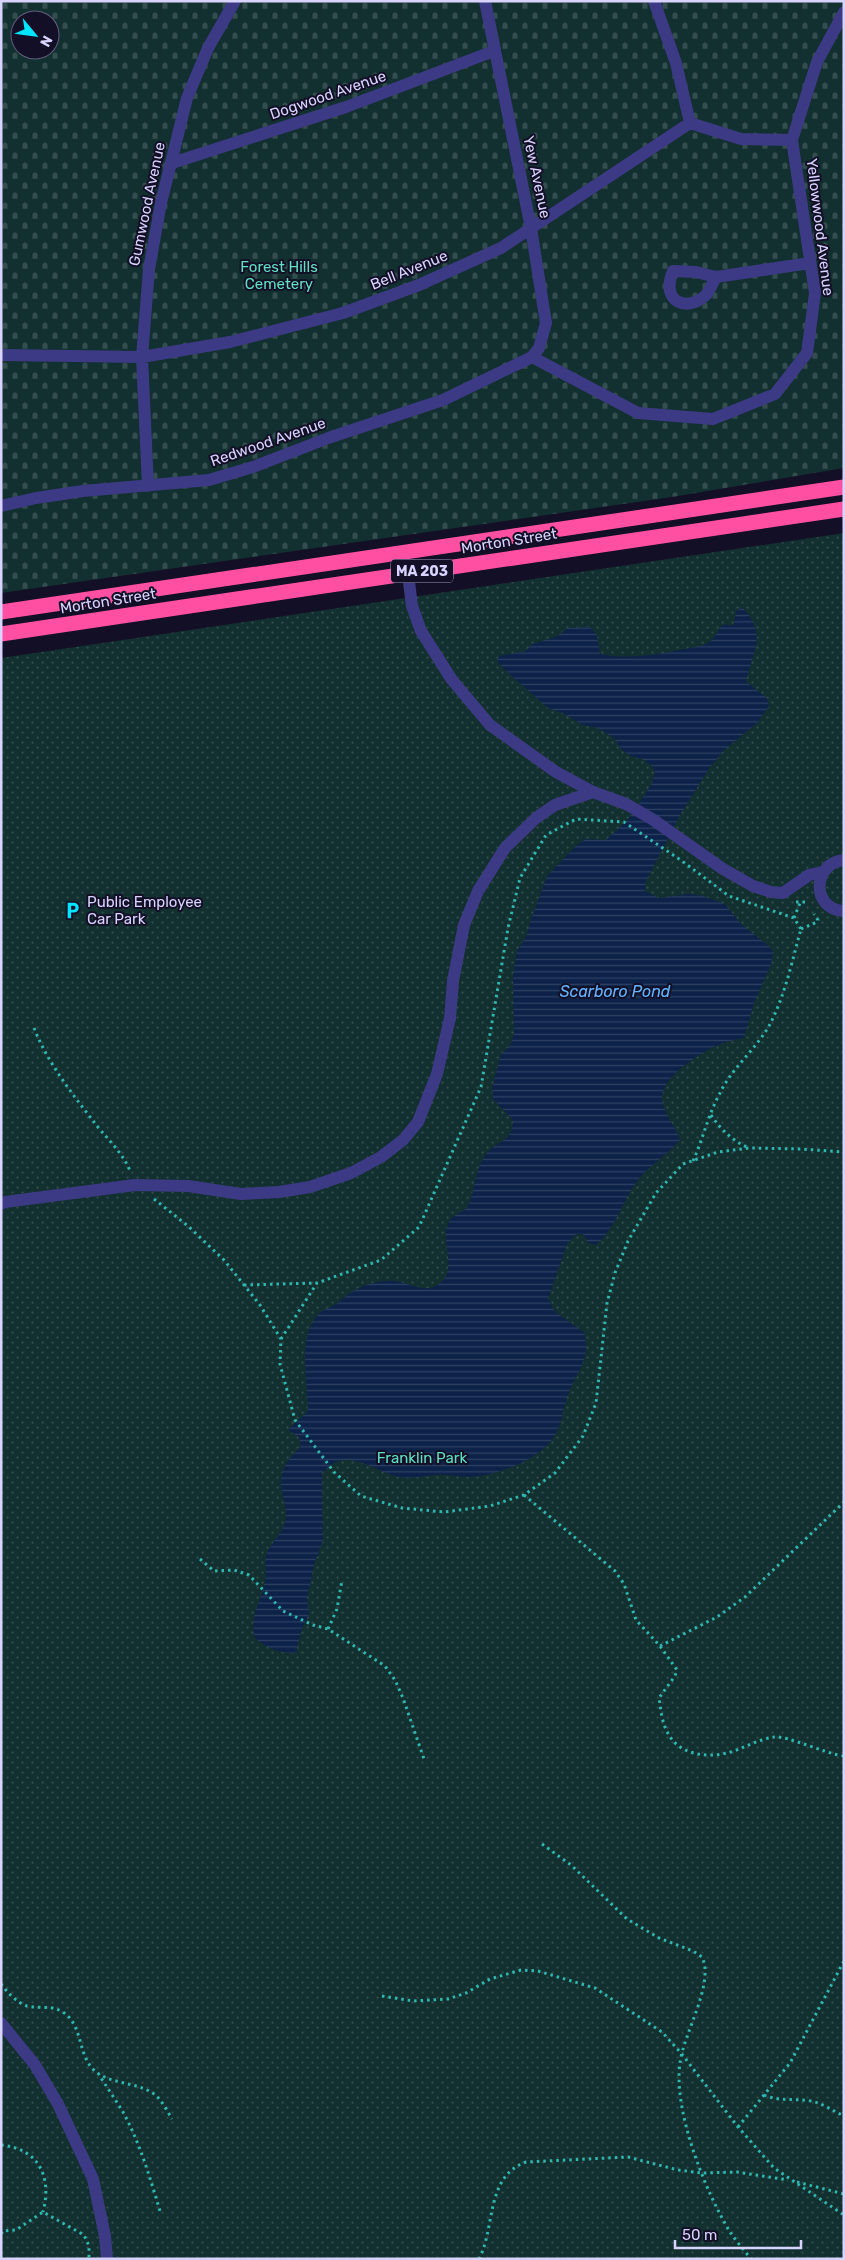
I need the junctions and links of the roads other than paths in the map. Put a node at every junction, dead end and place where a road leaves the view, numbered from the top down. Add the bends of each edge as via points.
1 (235, 1) edge
2 (485, 1) edge
3 (654, 1) edge
4 (844, 12) edge
5 (494, 51) junction
6 (690, 123) junction
7 (792, 140) junction
8 (172, 163) junction
9 (531, 228) junction
10 (810, 263) junction
11 (716, 277) dead end
12 (1, 355) edge
13 (142, 357) junction
14 (532, 357) junction
15 (148, 486) junction
16 (844, 487) edge
17 (1, 506) edge
18 (844, 508) edge
19 (408, 574) junction
20 (1, 612) edge
21 (1, 634) edge
22 (593, 792) junction
23 (844, 860) edge
24 (822, 872) junction
25 (844, 911) edge
26 (1, 1204) edge
27 (1, 2023) edge
28 (107, 2259) edge

1 - 8 street, Gumwood Avenue via 208,48 187,98
2 - 5 street, Yew Avenue
3 - 6 street via 676,64
4 - 7 street, Yellowwood Avenue via 817,62
5 - 8 street, Dogwood Avenue via 346,107
5 - 9 street, Yew Avenue
6 - 7 street via 741,138
6 - 9 street, Bell Avenue
7 - 10 street, Yellowwood Avenue
8 - 13 street, Gumwood Avenue via 149,269
9 - 13 street, Bell Avenue via 501,248 419,285 343,313 230,342
9 - 14 street, Yew Avenue via 546,323 539,348
10 - 11 street
10 - 14 street, Yellowwood Avenue via 815,294 807,353 775,394 713,418 638,413
12 - 13 street, Bell Avenue
13 - 15 street, Gumwood Avenue
14 - 15 street, Redwood Avenue via 443,400 252,467 209,480
15 - 17 street, Redwood Avenue via 83,491
16 - 20 highway, Morton Street / MA 203
18 - 19 highway, Morton Street / MA 203
19 - 21 highway, Morton Street / MA 203
19 - 22 street via 412,606 421,631 452,680 490,725 556,772
22 - 24 street via 626,804 752,886 784,893 809,875
22 - 26 street via 555,805 536,818 505,848 478,891 464,925 453,981 450,1018 437,1074 418,1122 403,1140 381,1157 350,1173 310,1187 278,1192 241,1194 188,1186 135,1185
23 - 24 street via 833,862
24 - 25 street via 819,880 821,897 833,908
27 - 28 street via 35,2065 58,2104 93,2178

